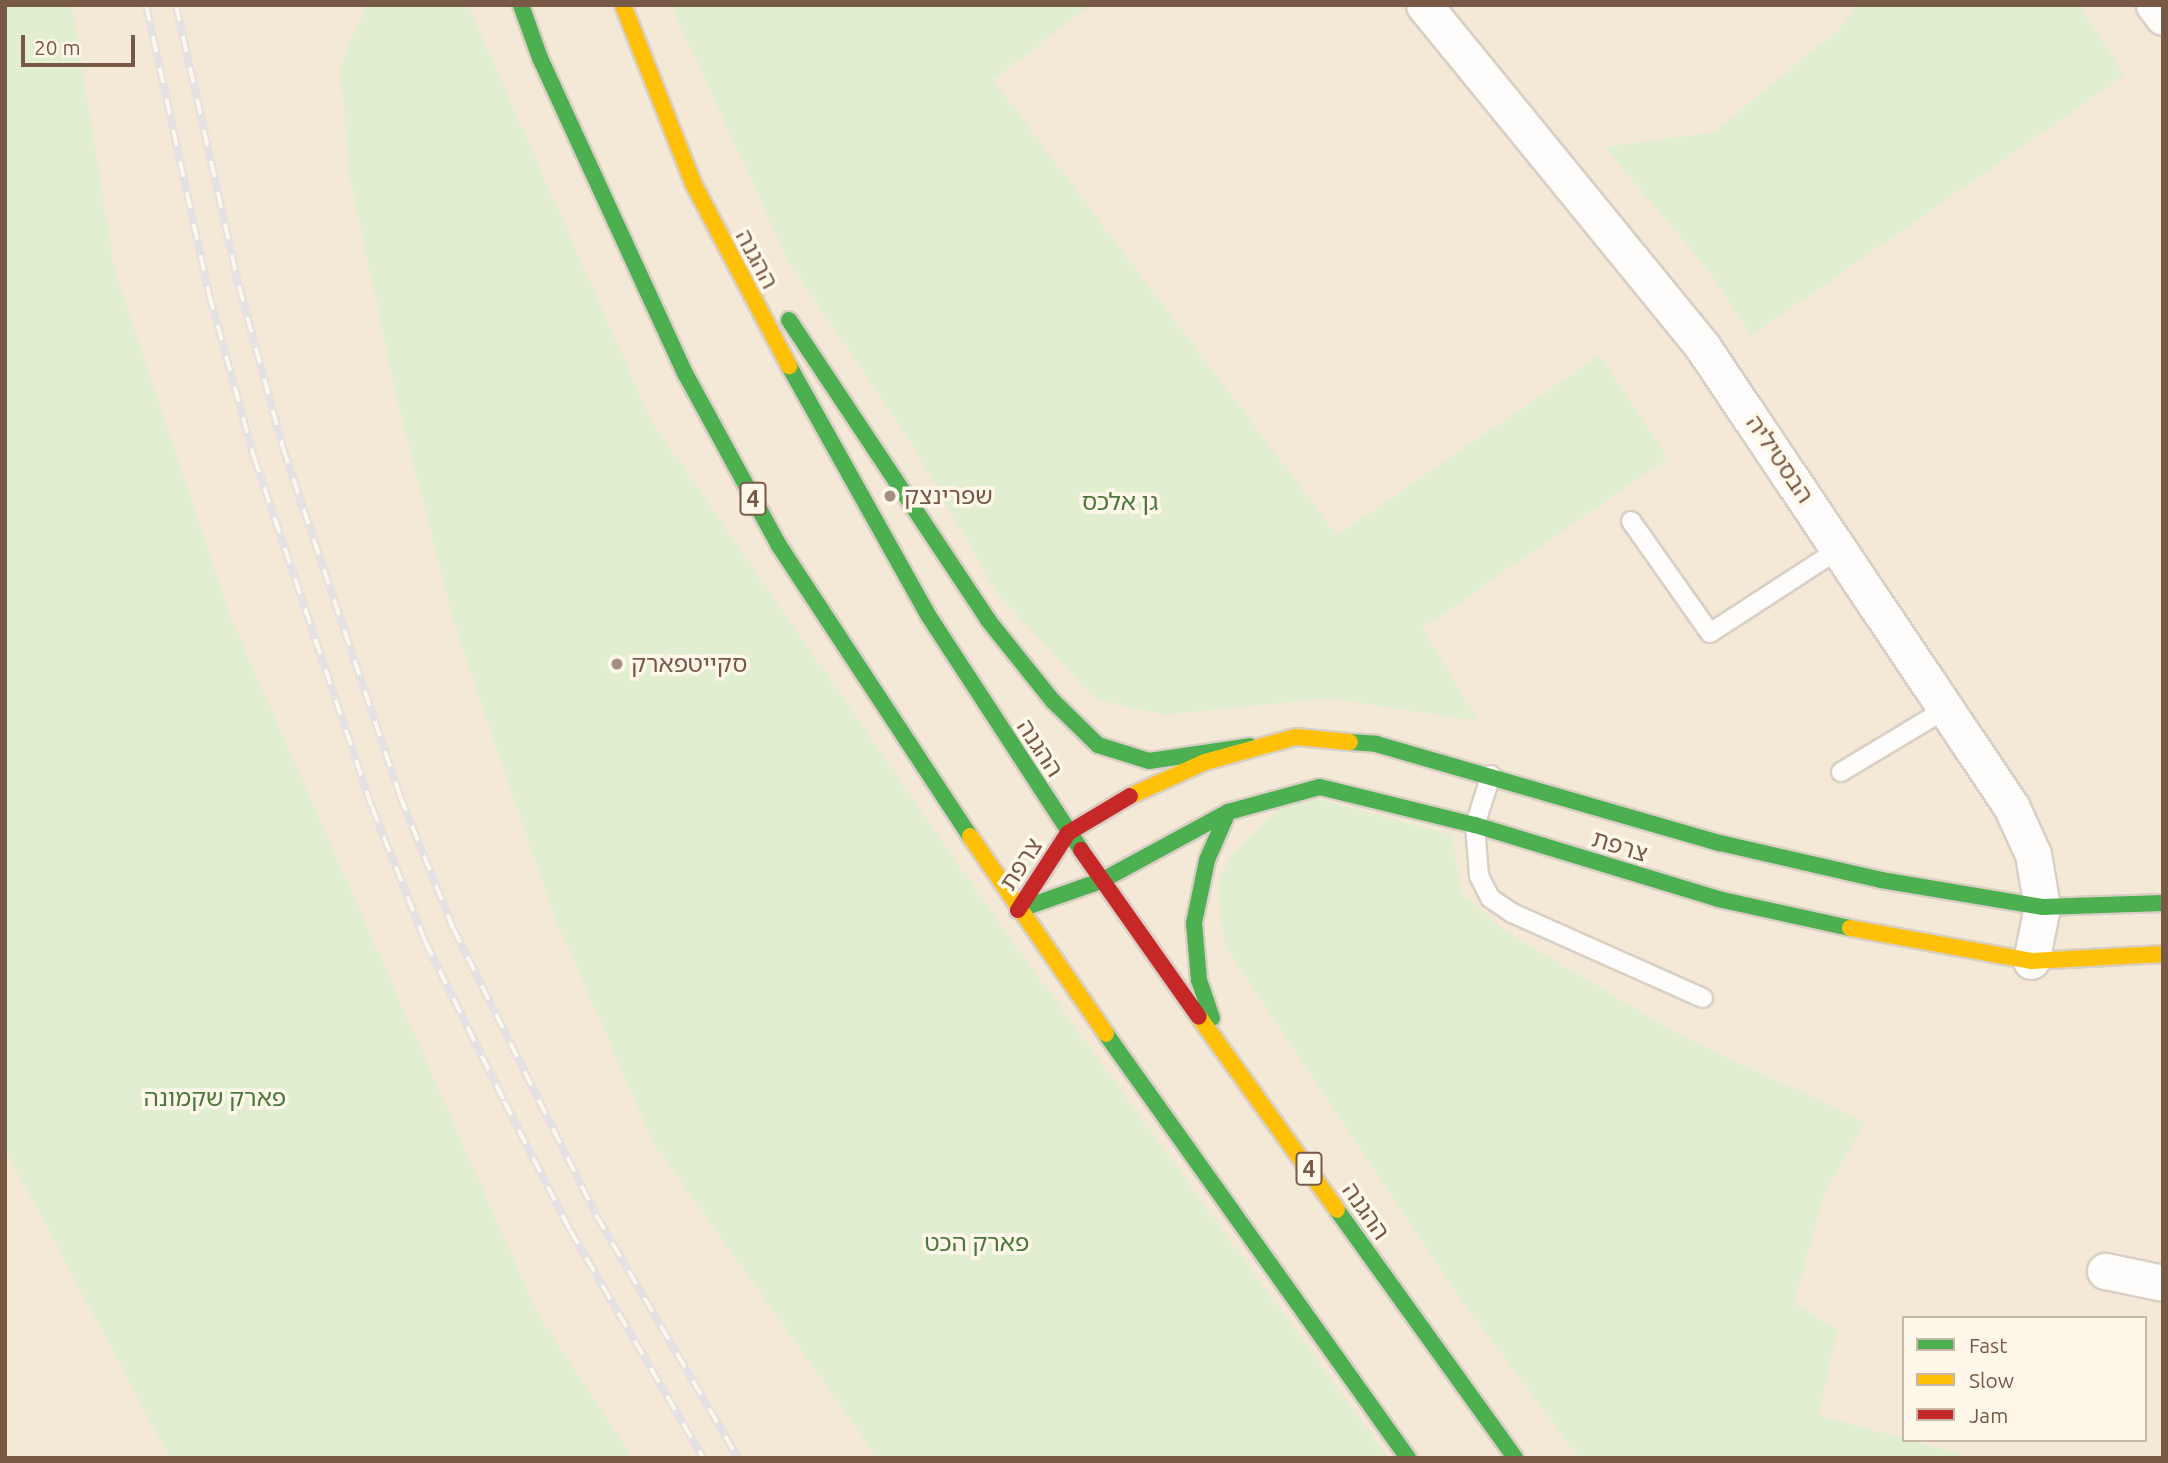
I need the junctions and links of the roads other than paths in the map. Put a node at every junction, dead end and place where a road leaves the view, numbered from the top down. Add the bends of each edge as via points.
1 (521, 5) edge
2 (623, 5) edge
3 (1424, 5) edge
4 (2154, 5) edge
5 (2163, 17) edge
6 (727, 254) junction
7 (1631, 521) dead end
8 (1840, 548) junction
9 (1946, 709) junction
10 (1250, 746) junction
11 (1841, 772) dead end
12 (1491, 775) junction
13 (1228, 812) junction
14 (1475, 825) junction
15 (1068, 833) junction
16 (1101, 881) junction
17 (2163, 903) edge
18 (2042, 907) junction
19 (1018, 910) junction
20 (2163, 954) edge
21 (2031, 961) junction
22 (1703, 998) dead end
23 (1222, 1046) junction
24 (2105, 1271) dead end
25 (2163, 1283) edge
26 (1408, 1458) edge
27 (1515, 1458) edge

1 - 19 main road, 4 via 546,71 680,363 778,544
2 - 6 main road, ההגנה / 4 via 693,183
3 - 8 street, הבסטיליה via 1702,346
4 - 5 street
6 - 10 main road via 795,326 988,620 1053,701 1098,745 1150,761
6 - 15 main road, ההגנה / 4 via 928,615
7 - 8 lane via 1710,633
8 - 9 street, הבסטיליה
9 - 11 lane
9 - 18 street, הבסטיליה via 2023,830 2033,854
10 - 12 main road, צרפת via 1296,737 1332,737
10 - 15 main road, צרפת via 1154,781
12 - 14 lane
12 - 18 main road, צרפת via 1758,852 1881,880
13 - 14 main road, צרפת via 1320,787
13 - 16 main road, צרפת
13 - 23 main road via 1207,860 1194,923 1199,980
14 - 21 main road, צרפת via 1718,899 1886,936
14 - 22 lane via 1482,887 1502,907
15 - 16 main road, ההגנה / 4
15 - 19 main road, צרפת
16 - 19 main road, צרפת
16 - 23 main road, ההגנה / 4
17 - 18 main road, צרפת
18 - 21 street, הבסטיליה
19 - 26 main road, 4
20 - 21 main road, צרפת
23 - 27 main road, ההגנה / 4
24 - 25 street

